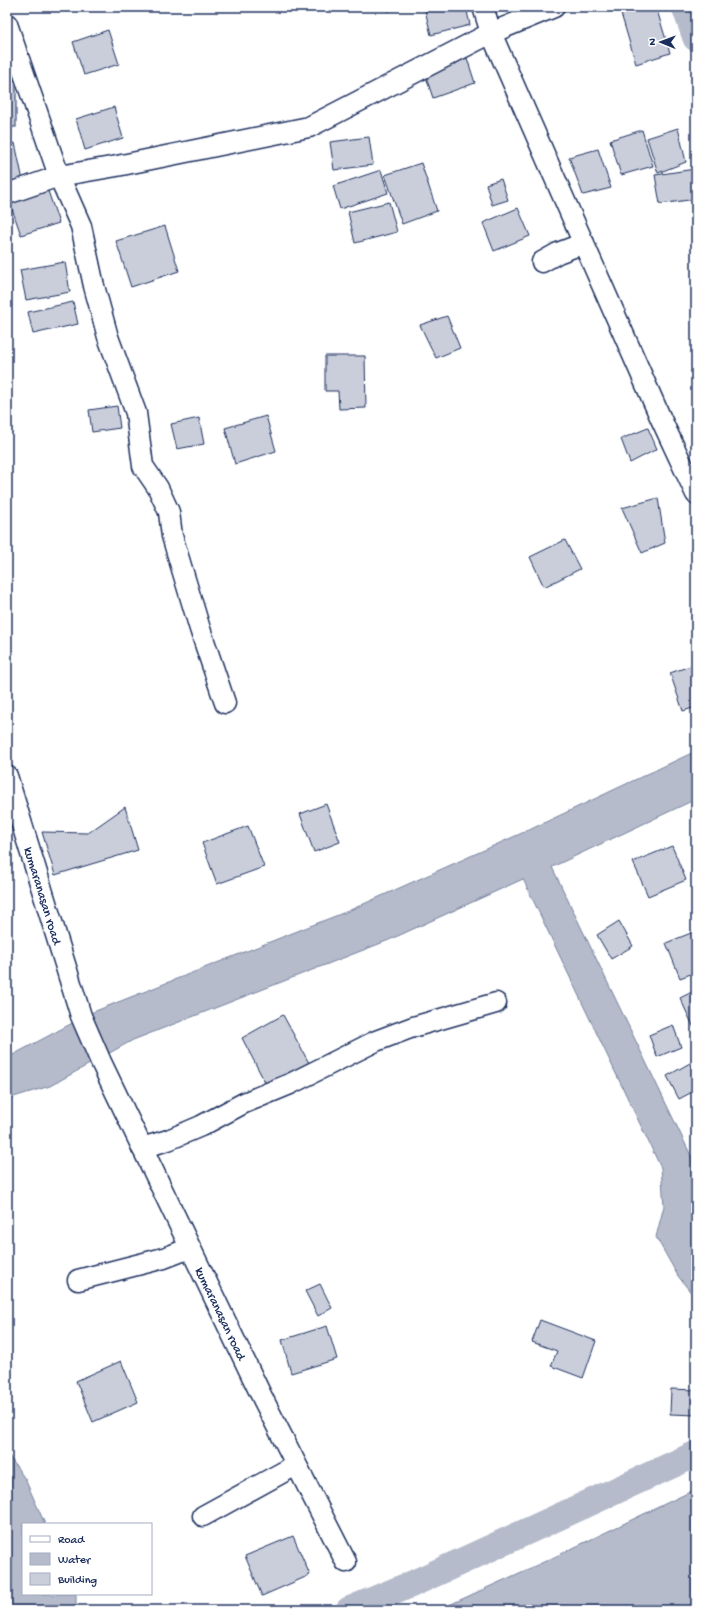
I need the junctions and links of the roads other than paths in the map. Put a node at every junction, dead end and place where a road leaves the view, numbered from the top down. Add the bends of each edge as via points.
1 (483, 7) edge
2 (554, 7) edge
3 (7, 24) edge
4 (491, 34) junction
5 (58, 176) junction
6 (7, 194) edge
7 (584, 243) junction
8 (542, 262) dead end
9 (696, 494) edge
10 (225, 703) dead end
11 (7, 776) edge
12 (496, 1003) dead end
13 (142, 1148) junction
14 (190, 1248) junction
15 (78, 1280) dead end
16 (296, 1465) junction
17 (203, 1516) dead end
18 (346, 1562) dead end

1 - 4 street
2 - 4 street
3 - 5 street
4 - 5 street via 309,128
4 - 7 street
5 - 6 street
5 - 10 street via 81,226 108,337 136,412 143,466 158,488 169,512 172,536
7 - 8 street
7 - 9 street
11 - 13 street, kumaranasan road via 81,1016
12 - 13 street via 413,1027 376,1041 201,1126
13 - 14 street, kumaranasan road
14 - 15 street via 164,1258
14 - 16 street, kumaranasan road
16 - 17 street
16 - 18 street, kumaranasan road

